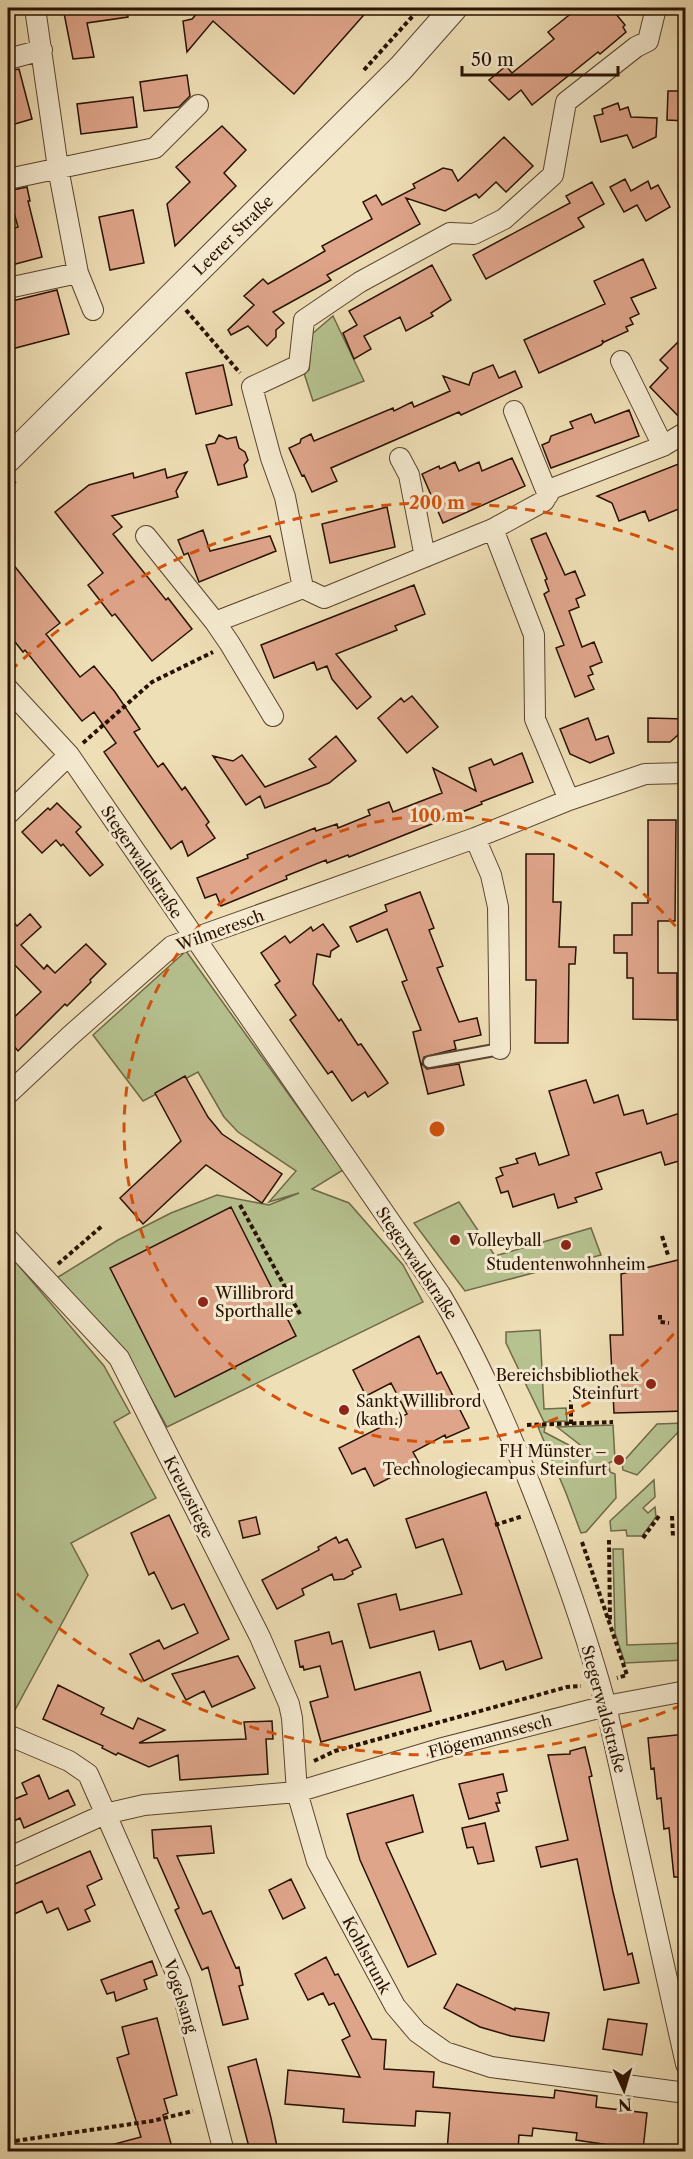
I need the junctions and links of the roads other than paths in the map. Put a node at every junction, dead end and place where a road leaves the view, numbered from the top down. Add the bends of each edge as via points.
1 (35, 8) edge
2 (454, 8) edge
3 (656, 8) edge
4 (42, 50) junction
5 (8, 59) edge
6 (198, 105) dead end
7 (58, 168) junction
8 (8, 179) edge
9 (78, 273) junction
10 (8, 288) edge
11 (93, 310) dead end
12 (621, 361) dead end
13 (514, 411) dead end
14 (686, 432) edge
15 (663, 446) junction
16 (400, 458) dead end
17 (8, 459) edge
18 (548, 495) junction
19 (493, 529) junction
20 (146, 536) dead end
21 (425, 557) junction
22 (303, 588) junction
23 (215, 622) junction
24 (8, 689) edge
25 (273, 716) dead end
26 (69, 755) junction
27 (686, 773) edge
28 (569, 800) junction
29 (8, 814) edge
30 (475, 838) junction
31 (195, 939) junction
32 (500, 1050) joint
33 (429, 1062) dead end
34 (8, 1094) edge
35 (8, 1239) edge
36 (686, 1691) edge
37 (606, 1706) junction
38 (8, 1735) edge
39 (296, 1782) junction
40 (105, 1814) junction
41 (8, 1858) edge
42 (686, 2064) edge
43 (686, 2093) edge
44 (224, 2151) edge

1 - 4 street
2 - 17 street, Leerer Straße via 401,68
3 - 22 street via 648,41 636,46 567,102 553,175 504,219 474,234 450,233 360,282 304,320 299,365 252,387 285,497
4 - 5 street
4 - 7 street
6 - 7 street via 155,148
7 - 8 street
7 - 9 street
9 - 10 street
9 - 11 street
12 - 15 street
13 - 18 street
14 - 15 street
15 - 18 street via 551,489
16 - 21 street via 409,475
18 - 19 street via 544,501
19 - 21 street
19 - 28 street via 534,635 535,719
20 - 23 street
21 - 22 street via 324,598
22 - 23 street
23 - 25 street
24 - 26 street, Stegerwaldstraße
26 - 29 street
26 - 31 street, Stegerwaldstraße
27 - 28 street, Wilmeresch via 645,774
28 - 30 street, Wilmeresch
30 - 31 street, Wilmeresch
30 - 32 street via 491,875 498,907
31 - 34 street, Wilmeresch via 172,946
31 - 37 street, Stegerwaldstraße via 441,1294 461,1330 540,1510
32 - 33 lane
35 - 39 street, Kreuzstiege via 119,1358 285,1692 292,1718
36 - 37 street, Flögemannsesch
37 - 39 street, Flögemannsesch
37 - 42 street, Stegerwaldstraße
38 - 40 street, Vogelsang via 69,1761 88,1774
39 - 40 street
39 - 43 street, Kohlstrunk via 317,1861 394,2006 417,2032 445,2052 491,2067
40 - 41 street
40 - 44 street, Vogelsang via 180,1982

